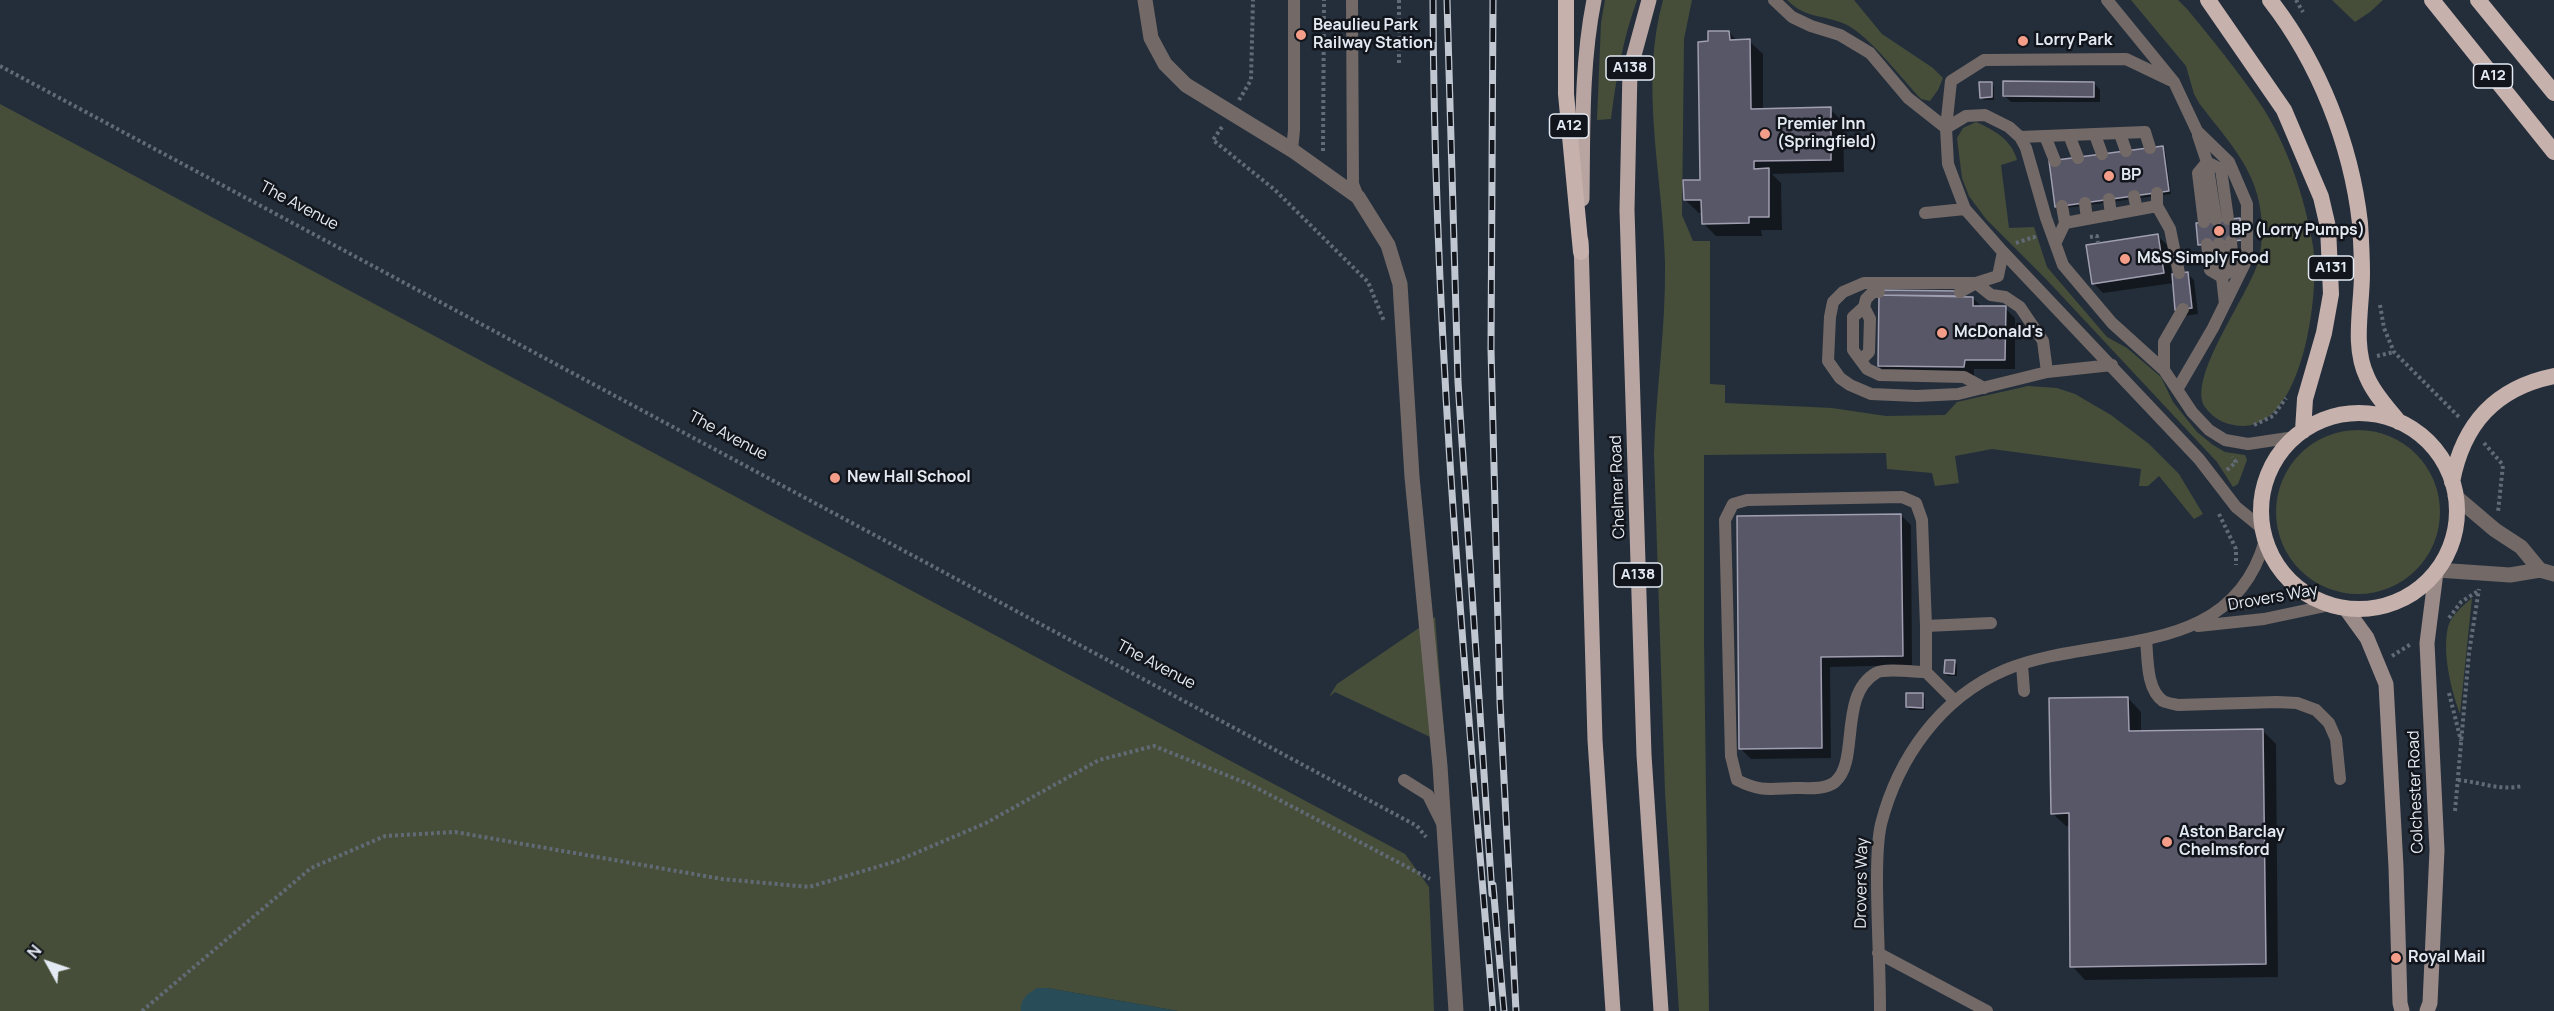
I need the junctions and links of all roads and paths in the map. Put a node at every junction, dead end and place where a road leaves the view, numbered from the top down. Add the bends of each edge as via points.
1 (1145, 0) edge
2 (1253, 0) edge
3 (1294, 0) edge
4 (1324, 0) edge
5 (1352, 0) edge
6 (1399, 0) edge
7 (1566, 0) edge
8 (1594, 0) edge
9 (1649, 0) edge
10 (1774, 0) edge
11 (2107, 0) edge
12 (2208, 0) edge
13 (2270, 0) edge
14 (2296, 0) edge
15 (2432, 0) edge
16 (2478, 0) edge
17 (2307, 20) dead end
18 (1399, 63) dead end
19 (0, 66) edge
20 (2174, 82) junction
21 (2554, 93) edge
22 (1231, 114) junction
23 (1946, 128) junction
24 (2197, 131) junction
25 (2120, 134) junction
26 (2068, 135) junction
27 (2095, 135) junction
28 (2045, 136) junction
29 (2020, 137) junction
30 (2150, 148) dead end
31 (1292, 150) junction
32 (2126, 151) dead end
33 (2554, 152) edge
34 (2102, 154) dead end
35 (2078, 158) dead end
36 (2055, 161) dead end
37 (2207, 162) junction
38 (1323, 172) junction
39 (2157, 193) dead end
40 (2134, 196) dead end
41 (1358, 197) junction
42 (2109, 200) dead end
43 (2085, 203) dead end
44 (2062, 206) dead end
45 (2157, 206) junction
46 (1965, 209) junction
47 (2136, 210) junction
48 (1925, 213) dead end
49 (2111, 214) junction
50 (2087, 219) junction
51 (2065, 223) junction
52 (2034, 237) dead end
53 (2056, 242) junction
54 (2007, 248) junction
55 (1581, 252) junction
56 (2179, 273) dead end
57 (2222, 277) junction
58 (1976, 283) junction
59 (1879, 292) dead end
60 (1960, 292) dead end
61 (2225, 304) junction
62 (2380, 304) dead end
63 (2184, 309) dead end
64 (1385, 322) dead end
65 (2112, 365) junction
66 (2164, 370) junction
67 (2047, 372) junction
68 (2554, 376) edge
69 (1984, 388) junction
70 (2178, 388) junction
71 (2399, 422) junction
72 (2470, 429) junction
73 (2299, 434) junction
74 (2453, 489) junction
75 (2495, 530) junction
76 (2264, 534) junction
77 (2436, 571) junction
78 (2484, 572) junction
79 (2547, 572) edge
80 (2478, 591) junction
81 (2338, 607) junction
82 (1991, 623) dead end
83 (2446, 625) dead end
84 (1926, 626) junction
85 (2186, 628) junction
86 (2146, 640) junction
87 (2427, 643) junction
88 (2379, 662) junction
89 (2022, 665) junction
90 (1926, 672) junction
91 (2447, 686) dead end
92 (2024, 692) dead end
93 (1954, 700) junction
94 (2462, 745) junction
95 (2340, 779) dead end
96 (1404, 780) dead end
97 (2458, 780) junction
98 (2522, 786) dead end
99 (2454, 814) dead end
100 (1443, 824) junction
101 (1433, 844) dead end
102 (1435, 882) dead end
103 (1878, 953) junction
104 (142, 1011) edge
105 (1456, 1011) edge
106 (1613, 1011) edge
107 (1661, 1011) edge
108 (1881, 1011) edge
109 (1987, 1011) edge
110 (2403, 1011) edge
111 (2427, 1011) edge

1 - 22 street via 1151,38 1165,64 1186,85
2 - 22 path via 1251,80
3 - 31 lane
4 - 38 path
5 - 41 lane via 1353,184
6 - 18 path
7 - 55 highway, A12 via 1566,94
8 - 55 main road, Chelmer Road / A138 via 1584,96
9 - 107 main road, Chelmer Road / A138 via 1630,70 1627,210 1644,755
10 - 23 lane via 1792,17 1840,35 1870,53 1908,98
11 - 20 lane
12 - 73 highway, A131 via 2284,110 2321,197 2328,227 2331,294
13 - 71 highway, A131 via 2318,78 2346,150 2360,222 2361,361 2374,390
14 - 17 path
15 - 33 highway, A12
16 - 21 highway, A12
19 - 101 path, The Avenue via 1408,820
20 - 23 lane via 2126,59 1984,60 1951,81
20 - 24 lane
22 - 31 street
22 - 64 path via 1213,140 1275,190 1368,282
23 - 29 lane via 1966,116 1985,115
23 - 46 lane via 1948,164
24 - 37 lane
24 - 61 lane via 2229,162 2247,204 2247,259
25 - 27 lane
25 - 30 lane via 2145,132
25 - 32 lane
26 - 27 lane
26 - 28 lane
26 - 35 lane
27 - 34 lane
28 - 29 lane
28 - 36 lane
29 - 53 lane
31 - 38 street
37 - 37 lane via 2198,173 2216,221 2221,169
38 - 41 street
39 - 45 lane
40 - 47 lane
41 - 100 street via 1388,245 1400,284 1411,466
42 - 49 lane
43 - 50 lane
44 - 51 lane
45 - 47 lane
45 - 56 lane via 2169,229
46 - 48 lane
46 - 54 lane
47 - 49 lane
49 - 50 lane
50 - 51 lane
51 - 53 lane
52 - 54 path
53 - 66 lane via 2063,265 2112,323
54 - 58 lane via 1998,276
54 - 65 lane
55 - 106 main road, Chelmer Road / A138 via 1595,740
57 - 57 lane via 2210,270 2219,243 2233,268
57 - 61 lane
58 - 60 lane
58 - 67 lane via 2020,307 2043,341
58 - 69 lane via 1864,282 1843,292 1833,303 1830,317 1828,362 1845,382 1871,394 1958,394
59 - 69 lane via 1866,298 1864,307 1854,317 1853,350 1867,369 1881,375 1964,377
61 - 70 lane
62 - 72 path via 2394,352
63 - 66 lane via 2164,342
65 - 67 lane
65 - 76 lane
66 - 70 lane
67 - 69 lane
68 - 72 highway via 2496,400
70 - 73 lane via 2192,412 2225,440 2248,444
71 - 73 highway via 2360,413 2323,420
71 - 74 highway via 2436,451
72 - 74 highway via 2456,460
72 - 75 path via 2503,465
73 - 76 highway via 2278,455 2266,478 2261,500
74 - 75 street
74 - 77 highway via 2455,529 2450,548
75 - 79 street via 2521,547
76 - 81 highway via 2275,562 2293,585
76 - 85 lane, Drovers Way via 2254,568 2239,591 2212,616
77 - 78 street
77 - 81 highway via 2415,591 2397,601 2377,608
77 - 87 main road, Colchester Road
78 - 79 street
78 - 80 path
80 - 83 path via 2461,602
80 - 94 path
81 - 85 lane, Drovers Way
81 - 88 main road, Colchester Road via 2367,638
82 - 84 lane
84 - 90 lane
84 - 90 lane via 1922,520 1916,503 1902,497 1747,500 1733,504 1725,520 1731,756 1737,780 1756,790 1820,788 1834,783 1844,771 1854,705 1864,682 1878,672
85 - 86 lane, Drovers Way
86 - 89 lane, Drovers Way
86 - 95 lane via 2150,680 2164,701 2178,705 2297,703 2316,710 2329,723 2336,739
87 - 88 path via 2413,643
87 - 111 main road, Colchester Road via 2437,850
88 - 110 main road, Colchester Road via 2386,684
89 - 92 lane
89 - 93 lane, Drovers Way via 1977,684
90 - 93 lane
91 - 94 path
93 - 103 lane, Drovers Way via 1923,734 1890,792 1878,851
94 - 97 path
96 - 100 lane via 1428,795
97 - 98 path via 2494,788
97 - 99 path
100 - 105 street
102 - 104 path via 1251,785 1154,746 1099,760 986,823 897,861 809,887 722,879 455,832 385,836 311,868
103 - 108 lane, Drovers Way
103 - 109 lane

